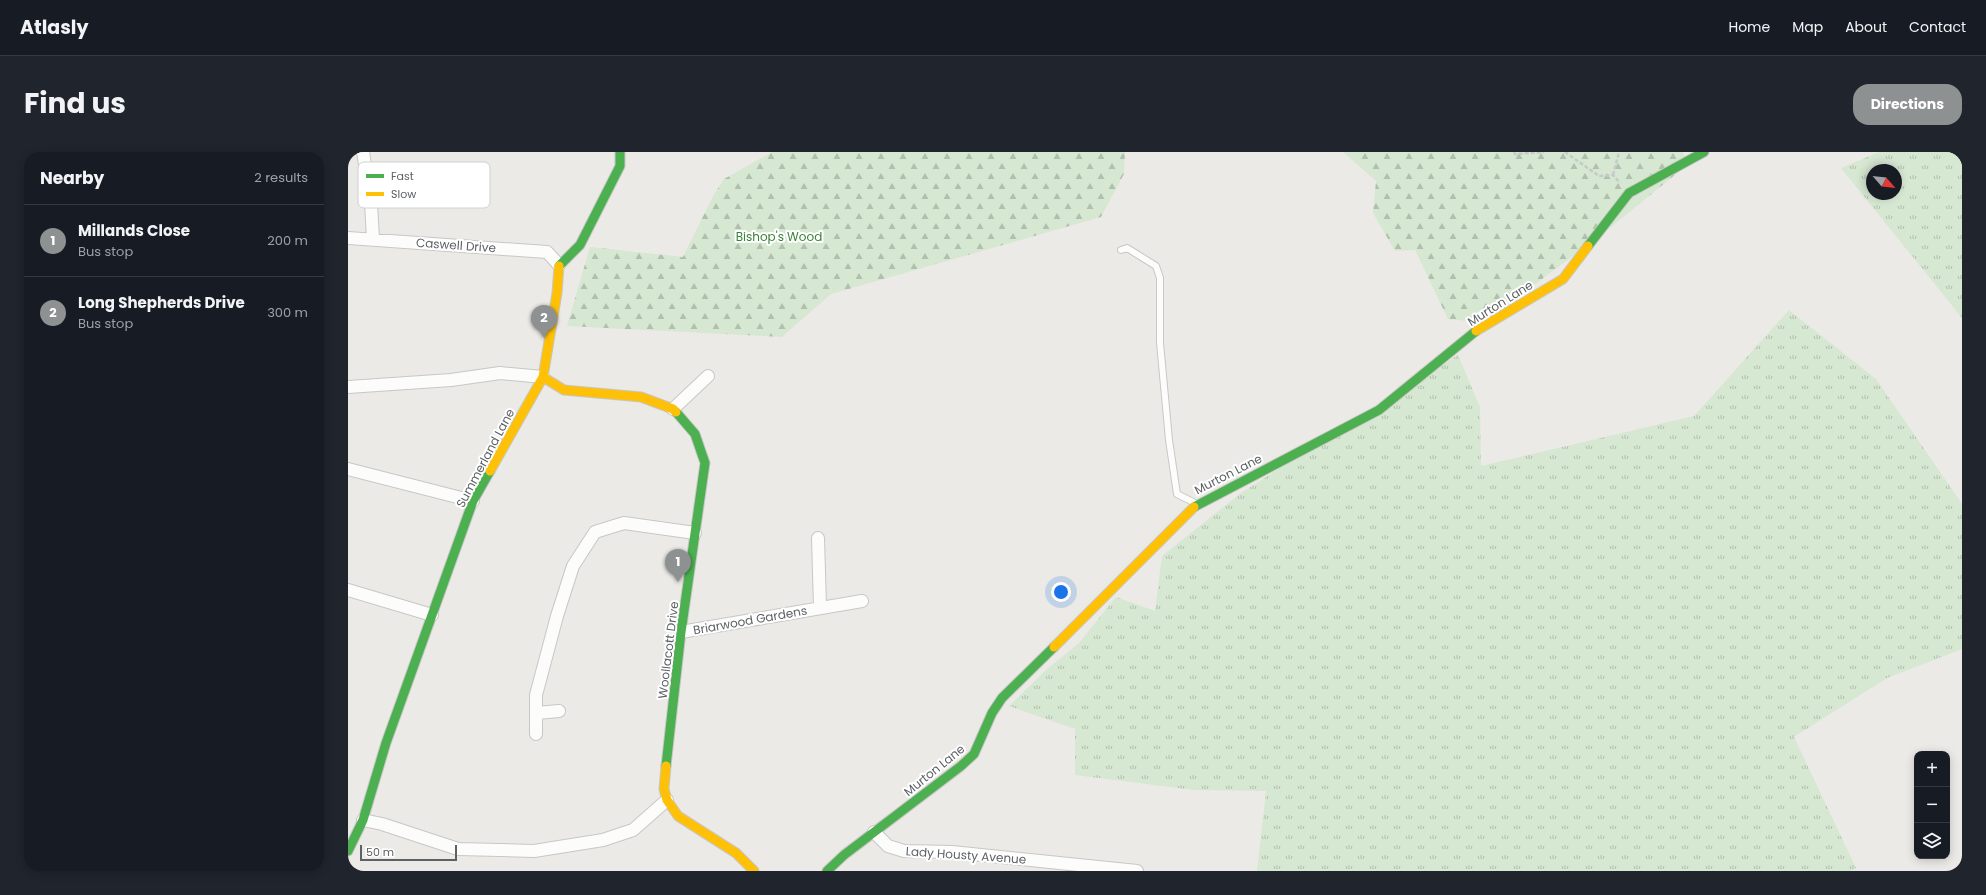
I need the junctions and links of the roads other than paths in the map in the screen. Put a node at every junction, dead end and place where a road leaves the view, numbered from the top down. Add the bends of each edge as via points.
1 (363, 152) edge
2 (620, 152) edge
3 (1704, 152) edge
4 (365, 162) edge
5 (371, 208) edge
6 (348, 238) edge
7 (373, 239) junction
8 (1121, 250) dead end
9 (559, 265) junction
10 (708, 376) dead end
11 (543, 377) junction
12 (348, 387) edge
13 (673, 409) junction
14 (348, 469) edge
15 (473, 501) junction
16 (1197, 504) junction
17 (695, 533) junction
18 (818, 538) dead end
19 (348, 590) edge
20 (862, 601) dead end
21 (820, 607) junction
22 (432, 615) junction
23 (681, 632) junction
24 (559, 711) dead end
25 (537, 713) junction
26 (536, 734) dead end
27 (667, 800) junction
28 (362, 820) junction
29 (874, 832) junction
30 (348, 852) edge
31 (754, 871) edge
32 (827, 871) edge
33 (1137, 871) edge

1 - 4 street
2 - 9 street via 620,166 580,245
3 - 16 street, Murton Lane via 1629,192 1563,279 1474,332 1379,410
5 - 7 street
6 - 7 street, Caswell Drive
7 - 9 street, Caswell Drive via 547,252
8 - 16 lane via 1127,248 1156,266 1160,278 1160,343 1177,494
9 - 11 street, Summerland Lane via 559,286 544,355
10 - 13 street
11 - 12 street via 500,373 451,380
11 - 13 street, Woollacott Drive via 564,390 641,397
11 - 15 street, Summerland Lane
13 - 17 street, Woollacott Drive via 695,434 705,463
14 - 15 street
15 - 22 street, Summerland Lane
16 - 29 street, Murton Lane via 1002,698 992,713 974,754
17 - 23 street, Woollacott Drive
17 - 25 street via 624,523 595,532 573,566 536,696
18 - 21 street, Briarwood Gardens
19 - 22 street
20 - 21 street, Briarwood Gardens
21 - 23 street, Briarwood Gardens
22 - 28 street, Summerland Lane via 386,743
23 - 27 street, Woollacott Drive via 664,789
24 - 25 street
25 - 26 street
27 - 28 street via 633,830 603,840 534,851 458,848
27 - 31 street via 678,816 736,853
28 - 30 street, Summerland Lane
29 - 32 street, Murton Lane
29 - 33 street, Lady Housty Avenue via 888,846 904,851 952,852

